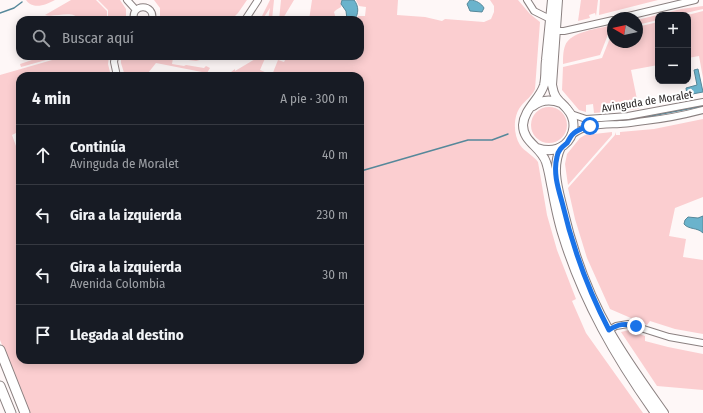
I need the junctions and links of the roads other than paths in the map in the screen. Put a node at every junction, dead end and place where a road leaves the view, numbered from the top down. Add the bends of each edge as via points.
1 (127, 0) edge
2 (258, 0) edge
3 (527, 0) edge
4 (552, 0) edge
5 (558, 0) edge
6 (695, 0) edge
7 (136, 10) junction
8 (643, 12) edge
9 (134, 16) edge
10 (152, 16) edge
11 (248, 16) edge
12 (550, 19) junction
13 (607, 21) edge
14 (556, 31) junction
15 (114, 60) edge
16 (116, 72) edge
17 (703, 102) edge
18 (562, 104) junction
19 (529, 109) junction
20 (703, 110) edge
21 (571, 114) junction
22 (572, 135) junction
23 (561, 147) junction
24 (537, 148) junction
25 (609, 330) junction
26 (703, 343) edge
27 (0, 350) edge
28 (0, 358) edge
29 (0, 386) edge
30 (0, 398) edge
31 (5, 413) edge
32 (10, 413) edge
33 (20, 413) edge
34 (25, 413) edge
35 (655, 413) edge
36 (664, 413) edge

1 - 7 street
2 - 11 street
3 - 12 street via 534,11
4 - 12 main road
5 - 14 main road
6 - 8 street
7 - 9 street
7 - 10 street via 148,8
12 - 19 main road via 544,85
13 - 14 street
14 - 18 main road via 552,85 555,95
15 - 16 street
17 - 21 street, Avinguda de Moralet via 608,118 586,119
18 - 19 main road via 556,101 541,101
18 - 21 main road
19 - 24 main road via 523,123 524,130 526,137
20 - 22 street, Avinguda de Moralet via 670,118 590,126
21 - 22 main road via 574,126
22 - 23 main road
23 - 24 main road via 549,150
23 - 25 main road via 555,171 569,233 588,286
24 - 35 main road via 548,166 562,234 587,302 627,373
25 - 26 street via 628,324
25 - 36 main road via 629,364
27 - 34 highway
28 - 33 highway
29 - 32 highway
30 - 31 highway

